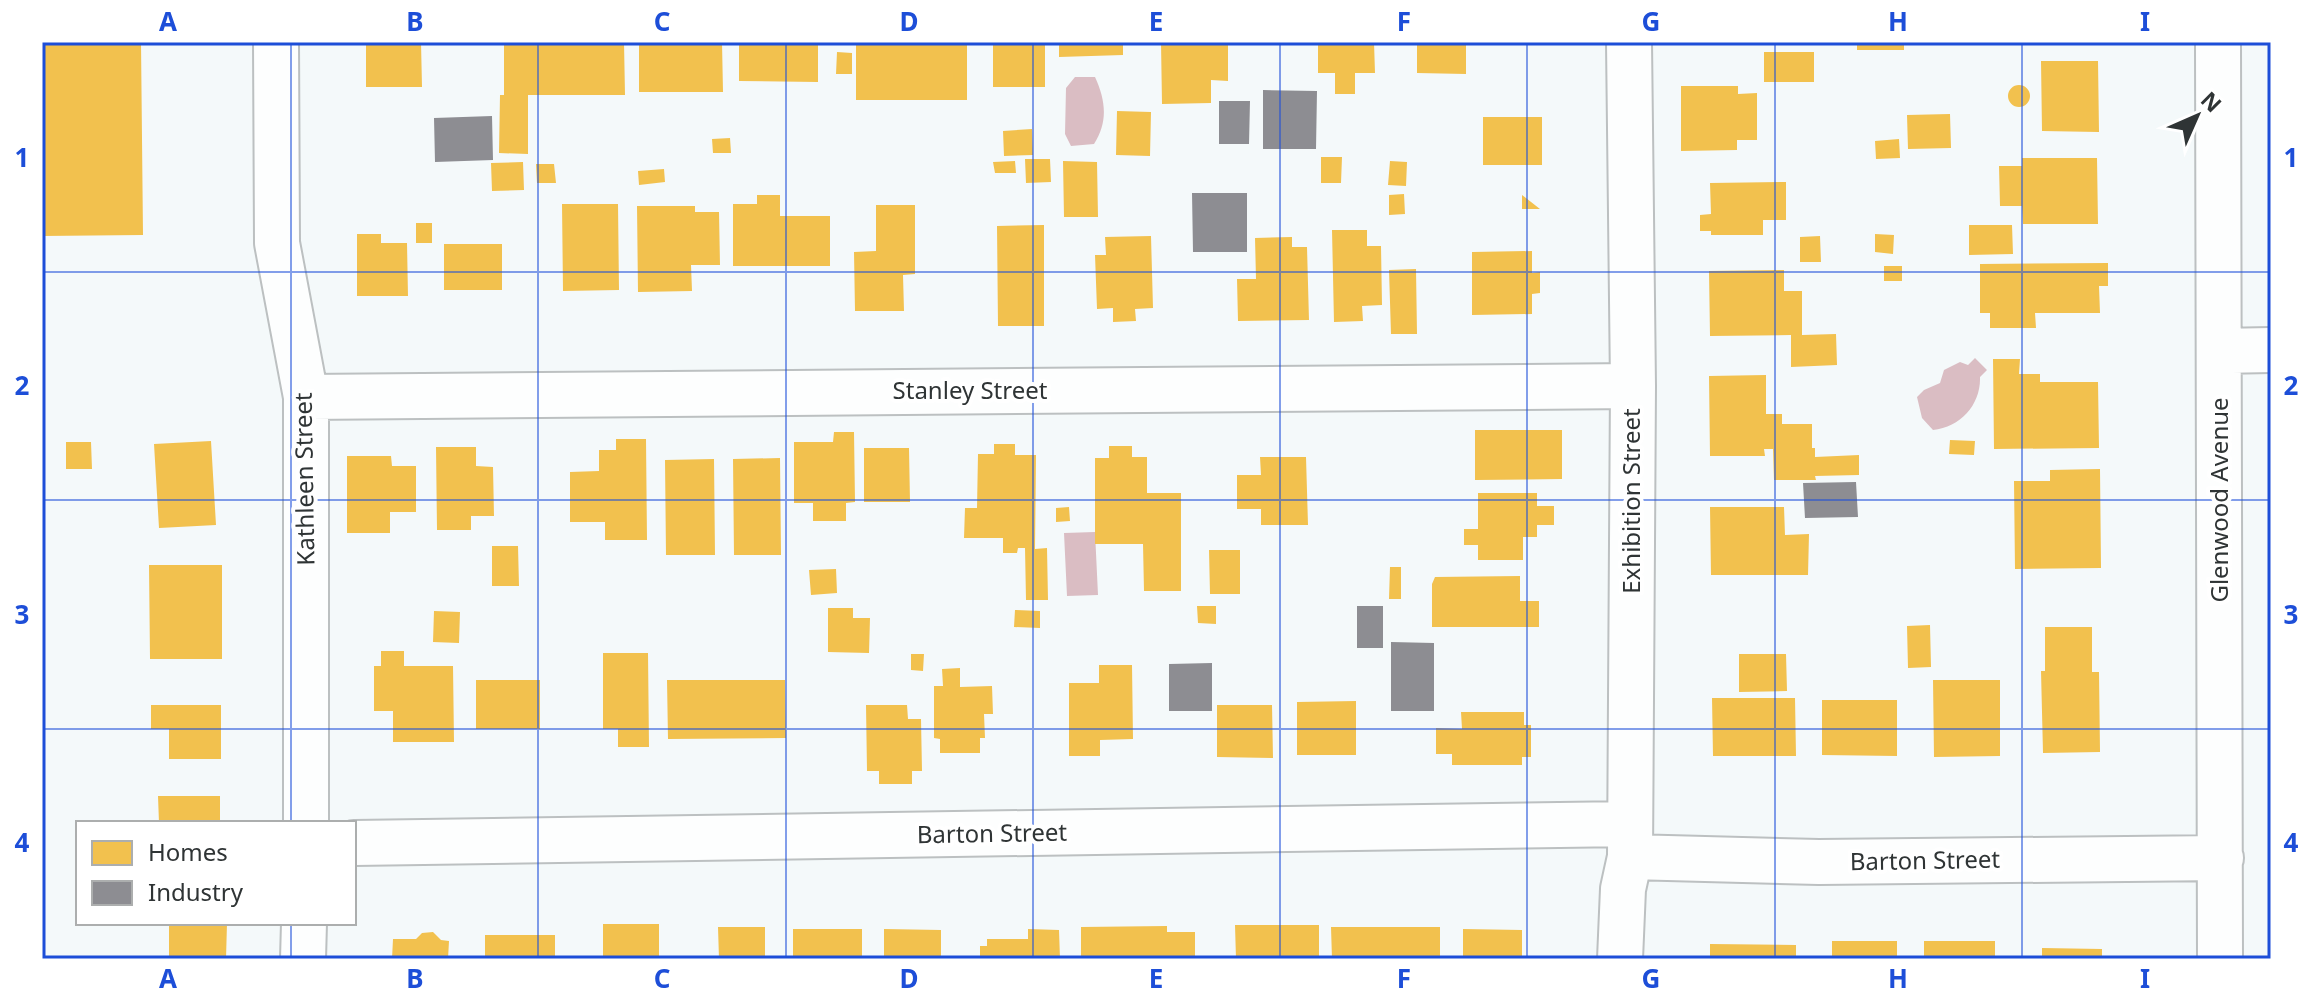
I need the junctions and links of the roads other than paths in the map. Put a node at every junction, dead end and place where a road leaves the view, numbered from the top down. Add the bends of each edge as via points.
1 (276, 42) edge
2 (1629, 42) edge
3 (2218, 42) edge
4 (2271, 350) edge
5 (2219, 351) junction
6 (1633, 386) junction
7 (306, 397) junction
8 (306, 821) edge
9 (1630, 841) junction
10 (356, 843) edge
11 (2221, 858) junction
12 (304, 925) edge
13 (303, 959) edge
14 (1620, 959) edge
15 (2220, 959) edge

1 - 7 street, Kathleen Street via 277,243
2 - 6 street, Exhibition Street
3 - 5 street, Glenwood Avenue
4 - 5 street
5 - 11 street, Glenwood Avenue
6 - 7 street, Stanley Street
6 - 9 street, Exhibition Street
7 - 8 street, Kathleen Street
9 - 10 street, Barton Street
9 - 11 street, Barton Street via 1819,862
9 - 14 street, Exhibition Street
11 - 15 street, Glenwood Avenue
12 - 13 street

